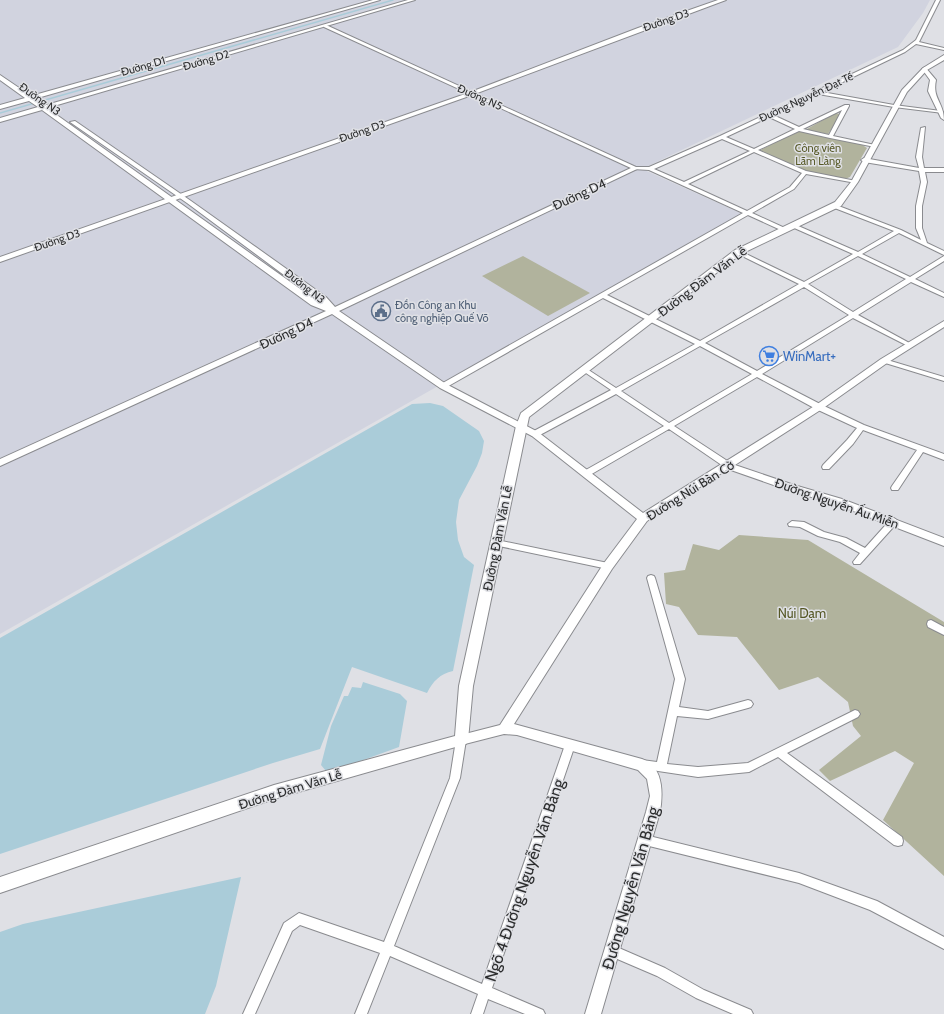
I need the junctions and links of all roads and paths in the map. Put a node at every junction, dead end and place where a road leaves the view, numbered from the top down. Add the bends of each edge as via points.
1 (378, 0) edge
2 (413, 0) edge
3 (723, 0) edge
4 (938, 0) edge
5 (324, 26) junction
6 (917, 42) junction
7 (944, 48) edge
8 (944, 57) edge
9 (0, 70) edge
10 (925, 70) junction
11 (0, 77) edge
12 (819, 91) junction
13 (470, 94) junction
14 (34, 98) junction
15 (853, 99) junction
16 (44, 106) junction
17 (847, 106) junction
18 (898, 106) junction
19 (0, 107) edge
20 (941, 112) junction
21 (769, 115) junction
22 (944, 118) edge
23 (0, 120) edge
24 (923, 128) dead end
25 (800, 129) junction
26 (830, 137) junction
27 (722, 138) junction
28 (873, 146) junction
29 (110, 148) junction
30 (753, 150) junction
31 (100, 151) junction
32 (864, 160) junction
33 (635, 168) junction
34 (650, 169) junction
35 (922, 170) junction
36 (944, 170) edge
37 (805, 172) junction
38 (854, 182) junction
39 (684, 184) junction
40 (181, 196) junction
41 (171, 200) junction
42 (834, 206) junction
43 (749, 213) junction
44 (790, 228) junction
45 (899, 231) junction
46 (925, 242) junction
47 (738, 252) junction
48 (944, 253) edge
49 (858, 254) junction
50 (944, 258) edge
51 (0, 260) edge
52 (911, 279) junction
53 (803, 284) junction
54 (944, 295) edge
55 (604, 296) junction
56 (334, 311) junction
57 (855, 316) junction
58 (651, 319) junction
59 (944, 323) edge
60 (701, 344) junction
61 (910, 345) junction
62 (884, 361) junction
63 (585, 370) junction
64 (758, 374) junction
65 (944, 379) edge
66 (443, 386) junction
67 (617, 392) junction
68 (819, 408) junction
69 (521, 426) junction
70 (861, 426) junction
71 (669, 427) junction
72 (535, 434) junction
73 (921, 448) junction
74 (944, 457) edge
75 (0, 463) edge
76 (729, 466) junction
77 (826, 467) dead end
78 (587, 473) junction
79 (895, 488) dead end
80 (643, 518) junction
81 (894, 521) junction
82 (792, 524) dead end
83 (944, 542) edge
84 (496, 543) junction
85 (866, 552) junction
86 (857, 562) dead end
87 (608, 566) junction
88 (651, 578) dead end
89 (931, 624) dead end
90 (944, 631) edge
91 (748, 704) dead end
92 (674, 711) junction
93 (855, 714) dead end
94 (504, 729) junction
95 (461, 740) junction
96 (570, 745) junction
97 (780, 753) junction
98 (642, 765) junction
99 (661, 767) junction
100 (645, 840) junction
101 (898, 841) dead end
102 (0, 884) edge
103 (944, 943) edge
104 (386, 949) junction
105 (612, 951) junction
106 (485, 991) junction
107 (249, 1014) edge
108 (361, 1014) edge
109 (477, 1014) edge
110 (539, 1014) edge
111 (593, 1014) edge
112 (747, 1014) edge

1 - 14 street, Đường D1
2 - 5 street, Đường D2
3 - 13 main road, Đường D3
4 - 6 street
5 - 13 street, Đường N5
5 - 16 street, Đường D2
6 - 7 street
6 - 12 street, Đường Nguyễn Đạt Tế via 904,51
8 - 10 main road, Đường Đàm Văn Lễ
9 - 14 street, Đường N3
10 - 18 main road, Đường Đàm Văn Lễ via 904,91
10 - 20 street via 933,80 931,91
11 - 14 street, Đường N3
12 - 15 street
12 - 18 street
12 - 21 street, Đường Nguyễn Đạt Tế
13 - 33 street, Đường N5
13 - 40 main road, Đường D3
14 - 16 street, Đường N3
14 - 19 street, Đường D1
15 - 17 street
15 - 18 street
16 - 23 street, Đường D2
16 - 29 street, Đường N3
16 - 31 street, Đường N3
17 - 25 street
17 - 26 street
18 - 20 street
18 - 28 main road, Đường Đàm Văn Lễ
20 - 22 street
21 - 25 street
21 - 27 street, Đường Nguyễn Đạt Tế
24 - 35 street via 919,157
25 - 26 street
25 - 30 street
26 - 28 street
27 - 30 street
27 - 34 street, Đường Nguyễn Đạt Tế
28 - 32 main road, Đường Đàm Văn Lễ
29 - 31 street
29 - 40 street, Đường N3
30 - 37 street
30 - 39 street
31 - 41 street, Đường N3
32 - 35 street
32 - 38 main road, Đường Đàm Văn Lễ
33 - 34 street
33 - 56 street, Đường D4
34 - 39 street
35 - 36 street
35 - 46 street via 924,182 919,206 919,228
37 - 38 street
37 - 43 street via 792,188
38 - 42 main road, Đường Đàm Văn Lễ via 842,201
39 - 43 street
40 - 41 main road, Đường D3
40 - 56 street, Đường N3 via 324,299
41 - 51 main road, Đường D3
41 - 56 street, Đường N3 via 314,303
42 - 44 main road, Đường Đàm Văn Lễ
42 - 45 street
43 - 44 street
43 - 55 street
44 - 47 main road, Đường Đàm Văn Lễ
44 - 49 street
45 - 46 street
45 - 49 street
46 - 48 street
47 - 53 street
47 - 58 main road, Đường Đàm Văn Lễ
49 - 52 street
49 - 53 street
50 - 52 street
52 - 54 street
52 - 57 street
53 - 57 street
53 - 60 street
55 - 58 street
55 - 66 street
56 - 66 street
56 - 75 street, Đường D4
57 - 61 street
57 - 64 street
58 - 60 street
58 - 63 main road, Đường Đàm Văn Lễ
59 - 61 street, Đường Núi Bàn Cờ
60 - 64 street
60 - 67 street
61 - 62 street, Đường Núi Bàn Cờ
62 - 65 street
62 - 68 street, Đường Núi Bàn Cờ
63 - 67 street
63 - 69 main road, Đường Đàm Văn Lễ via 525,415
64 - 68 street
64 - 71 street
66 - 69 street
67 - 71 street
67 - 72 street
68 - 70 street
68 - 76 street, Đường Núi Bàn Cờ
69 - 72 street
69 - 84 main road, Đường Đàm Văn Lễ
70 - 73 street
70 - 77 street via 850,442
71 - 76 street
71 - 78 street
72 - 78 street
73 - 74 street
73 - 79 street
76 - 80 street, Đường Núi Bàn Cờ
76 - 81 street, Đường Nguyễn Ấu Miễn
78 - 80 street
80 - 87 street, Đường Núi Bàn Cờ
81 - 83 street, Đường Nguyễn Ấu Miễn
81 - 85 street
82 - 85 street via 801,524
84 - 87 street
84 - 95 main road, Đường Đàm Văn Lễ via 466,686
85 - 86 street
87 - 94 street, Đường Núi Bàn Cờ
88 - 92 street via 680,679
89 - 90 street
91 - 92 street via 708,715
92 - 99 street
93 - 97 street
94 - 95 street
94 - 96 street via 517,730
95 - 102 main road, Đường Đàm Văn Lễ via 274,792
95 - 104 street via 455,778
96 - 98 street
96 - 106 street, Ngõ 4 Đường Nguyễn Văn Bảng
97 - 99 street via 748,767 698,772
97 - 101 street
98 - 99 street
98 - 100 street, Đường Nguyễn Văn Bảng via 653,777 656,796
100 - 103 street via 799,878 873,905
100 - 105 street, Đường Nguyễn Văn Bảng
104 - 106 street
104 - 107 street via 296,920 288,927
104 - 108 street
105 - 111 street, Đường Nguyễn Văn Bảng
105 - 112 street via 662,972 700,994
106 - 109 street, Ngõ 4 Đường Nguyễn Văn Bảng
106 - 110 street

